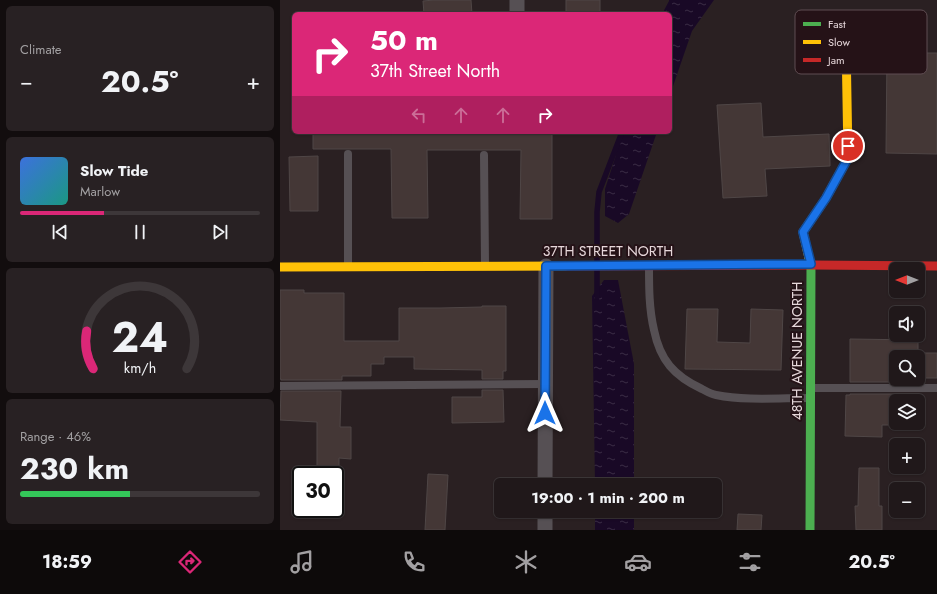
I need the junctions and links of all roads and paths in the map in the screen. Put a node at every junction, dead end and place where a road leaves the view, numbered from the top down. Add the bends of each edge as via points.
1 (517, 0) edge
2 (517, 12) edge
3 (847, 74) edge
4 (348, 154) dead end
5 (484, 155) dead end
6 (811, 264) junction
7 (649, 265) junction
8 (486, 266) junction
9 (546, 266) junction
10 (937, 266) edge
11 (348, 267) junction
12 (280, 268) edge
13 (545, 384) junction
14 (280, 386) edge
15 (811, 388) junction
16 (937, 388) edge
17 (811, 398) junction
18 (545, 478) edge
19 (545, 518) edge
20 (545, 530) edge
21 (810, 530) edge

1 - 2 street
3 - 6 street, 48TH AVENUE NORTH via 848,158 803,232
4 - 11 lane
5 - 8 lane
6 - 7 street, 37TH STREET NORTH
6 - 10 street, 37TH STREET NORTH
6 - 15 street, 48TH AVENUE NORTH
7 - 9 street, 37TH STREET NORTH
7 - 17 lane via 654,330 666,362 678,376 714,395 741,398
8 - 9 street, 37TH STREET NORTH
8 - 11 street, 37TH STREET NORTH
9 - 13 street
11 - 12 street, 37TH STREET NORTH
13 - 14 lane
13 - 18 street
15 - 16 lane
15 - 17 street, 48TH AVENUE NORTH
17 - 21 street, 48TH AVENUE NORTH
19 - 20 street

